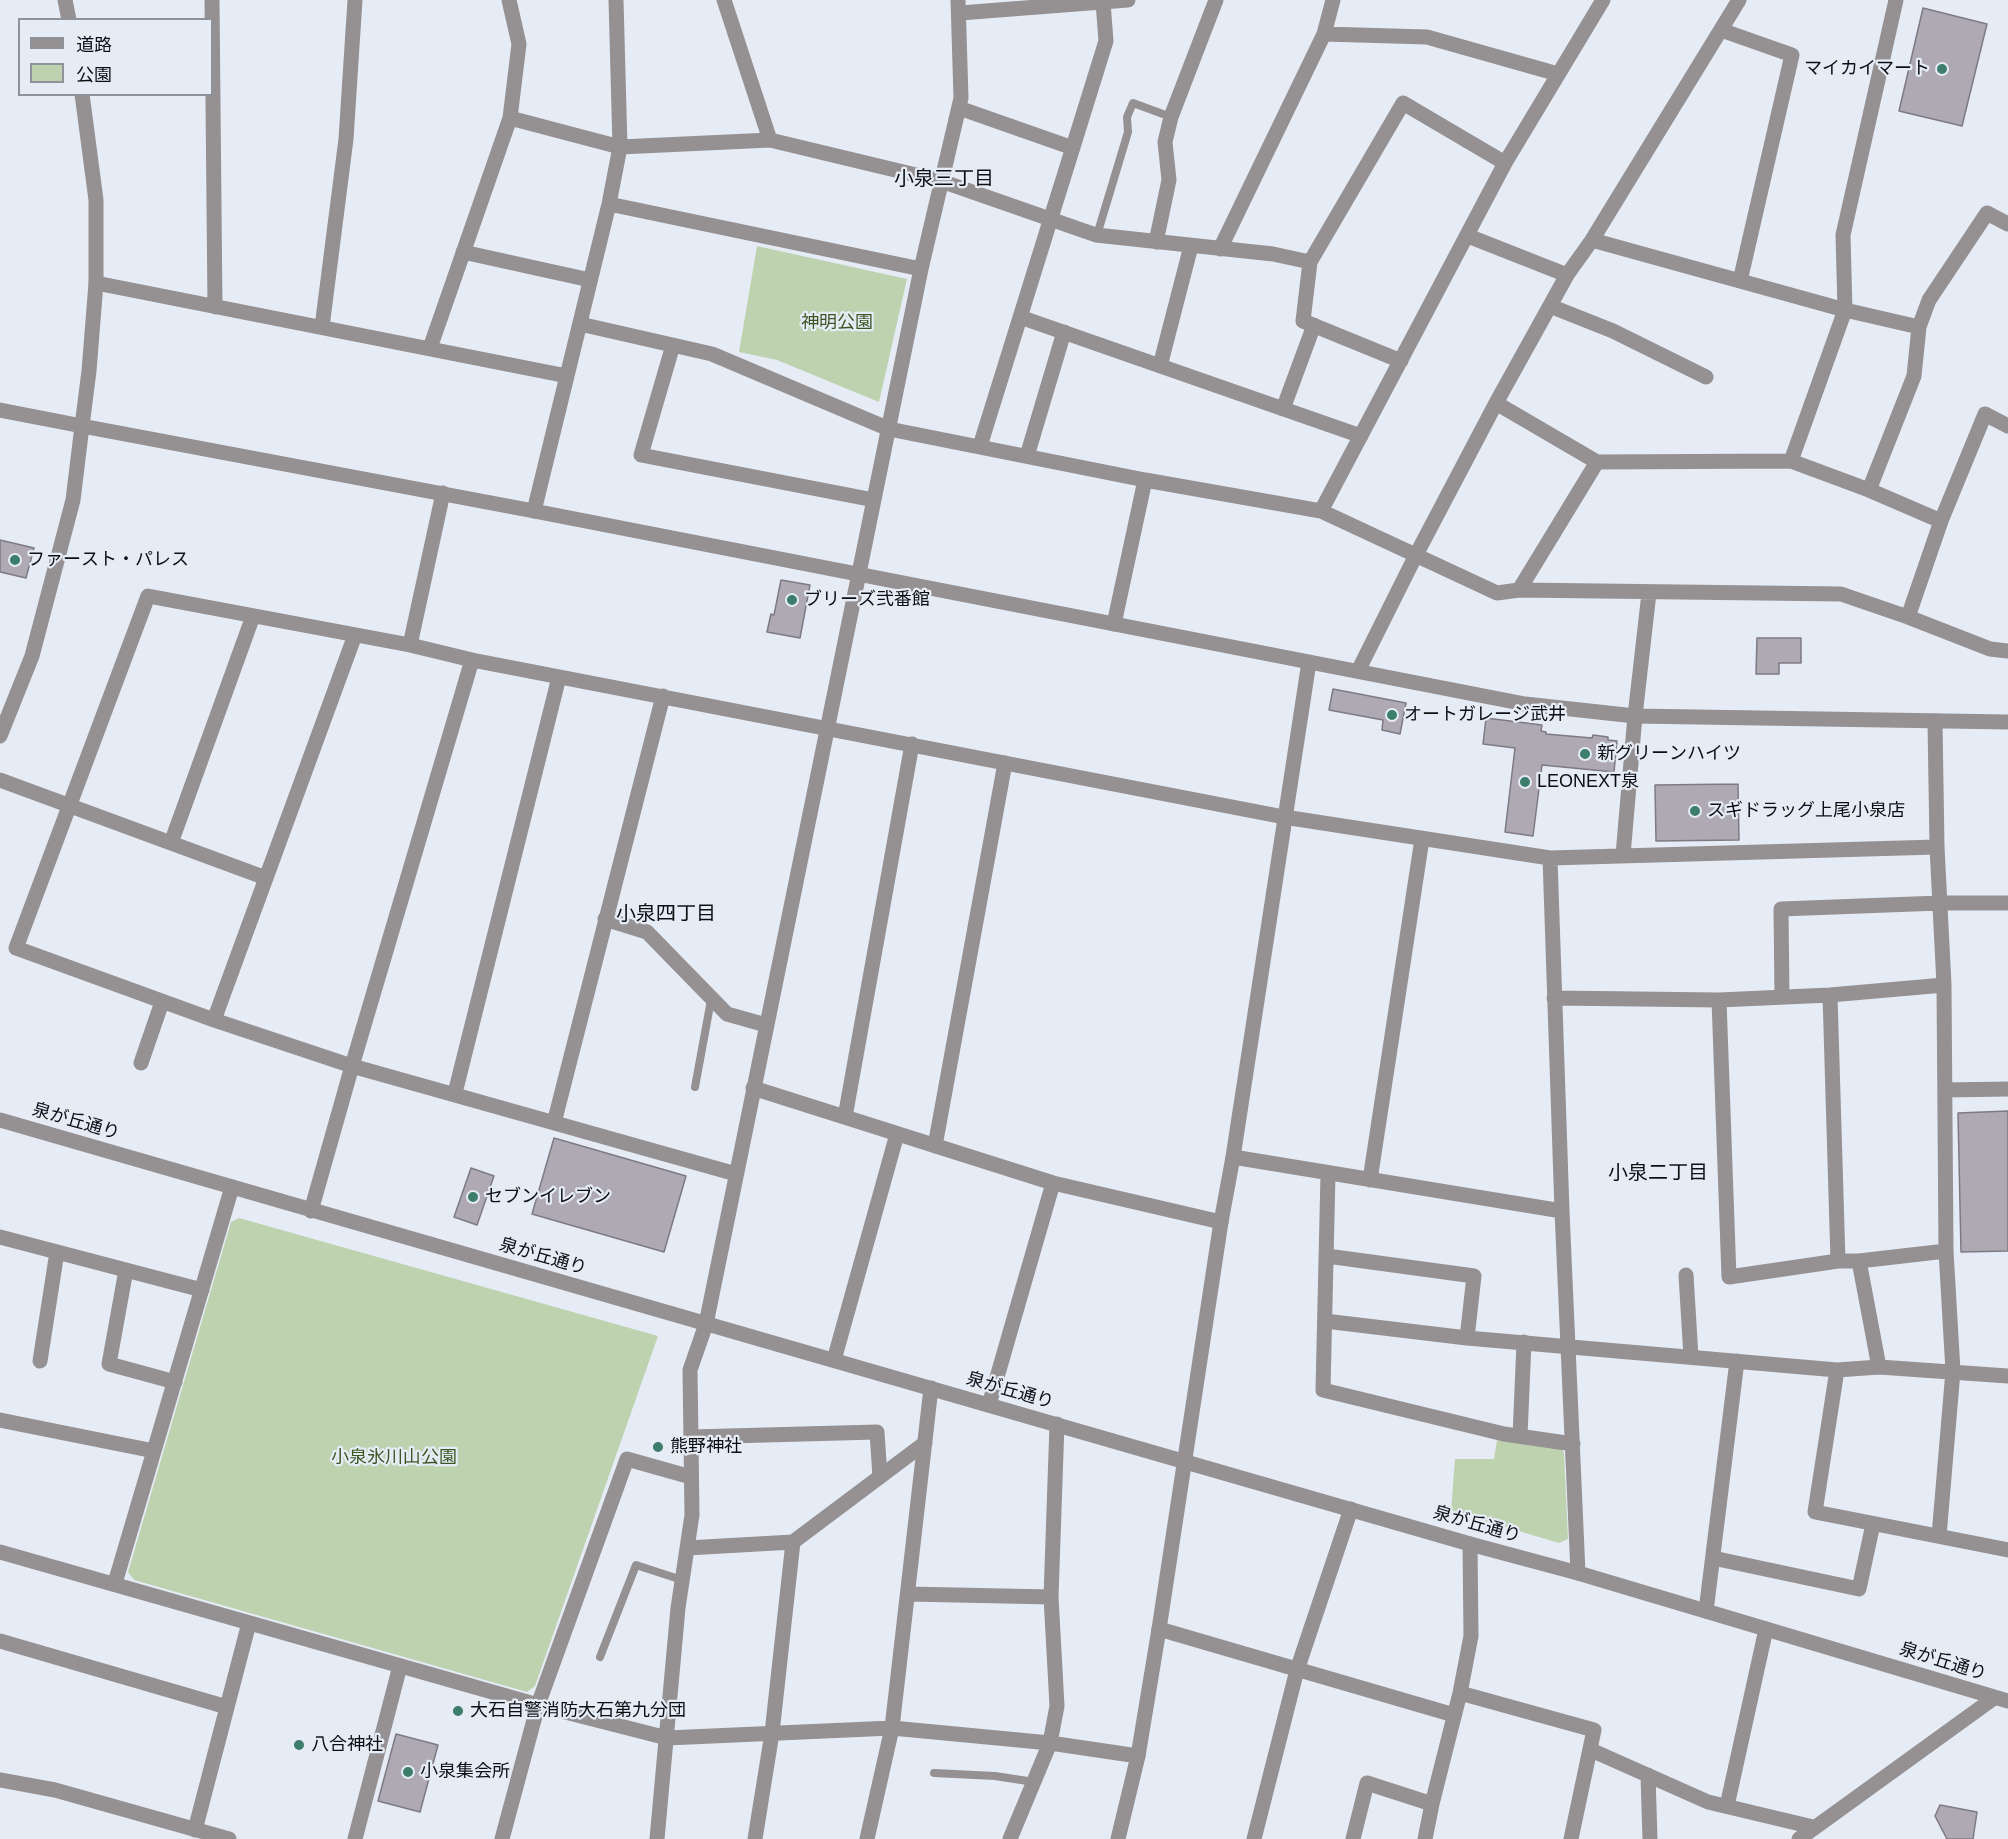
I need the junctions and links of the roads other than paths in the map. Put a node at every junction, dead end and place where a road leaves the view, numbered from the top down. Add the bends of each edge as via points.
1 (65, 0) edge
2 (212, 0) edge
3 (355, 0) edge
4 (509, 0) edge
5 (616, 0) edge
6 (724, 0) edge
7 (1128, 0) edge
8 (1216, 0) edge
9 (1333, 0) edge
10 (1603, 0) edge
11 (1739, 0) edge
12 (1896, 0) edge
13 (1103, 2) junction
14 (959, 6) edge
15 (69, 18) edge
16 (212, 18) edge
17 (1721, 30) junction
18 (1324, 34) junction
19 (1558, 74) junction
20 (82, 96) edge
21 (213, 96) edge
22 (959, 108) junction
23 (1171, 117) junction
24 (510, 118) junction
25 (770, 140) junction
26 (620, 147) junction
27 (1073, 147) junction
28 (1505, 163) junction
29 (941, 181) junction
30 (609, 204) junction
31 (1051, 219) junction
32 (2008, 224) edge
33 (1096, 236) junction
34 (1468, 236) junction
35 (1592, 240) junction
36 (1156, 242) junction
37 (1191, 246) junction
38 (1220, 249) junction
39 (463, 252) junction
40 (1310, 262) junction
41 (921, 269) junction
42 (1567, 275) junction
43 (590, 280) junction
44 (1740, 281) junction
45 (96, 284) junction
46 (1550, 306) junction
47 (214, 307) junction
48 (1845, 310) junction
49 (1020, 317) junction
50 (580, 324) junction
51 (1314, 325) junction
52 (322, 327) junction
53 (1919, 327) junction
54 (1064, 332) junction
55 (673, 345) junction
56 (430, 348) junction
57 (1401, 361) junction
58 (1160, 366) junction
59 (567, 376) junction
60 (1706, 377) dead end
61 (1496, 403) junction
62 (1283, 409) junction
63 (0, 410) edge
64 (82, 426) junction
65 (2008, 426) edge
66 (889, 429) junction
67 (1360, 436) junction
68 (980, 446) junction
69 (1027, 456) junction
70 (1791, 461) junction
71 (1597, 462) junction
72 (1145, 480) junction
73 (1869, 490) junction
74 (442, 494) junction
75 (874, 500) junction
76 (534, 511) junction
77 (1321, 511) junction
78 (1941, 520) junction
79 (1416, 555) junction
80 (859, 574) junction
81 (1519, 590) junction
82 (1649, 593) junction
83 (253, 616) junction
84 (1908, 617) junction
85 (1114, 624) junction
86 (356, 635) junction
87 (410, 645) junction
88 (2008, 651) edge
89 (472, 660) junction
90 (1309, 662) junction
91 (1358, 671) junction
92 (559, 676) junction
93 (663, 696) junction
94 (1635, 716) junction
95 (1935, 721) junction
96 (2008, 722) edge
97 (826, 728) junction
98 (0, 736) edge
99 (912, 744) junction
100 (1005, 763) junction
101 (0, 780) edge
102 (68, 806) junction
103 (1284, 817) junction
104 (1422, 840) junction
105 (171, 843) junction
106 (1937, 847) junction
107 (1623, 855) junction
108 (1550, 858) junction
109 (266, 878) junction
110 (1940, 903) junction
111 (2008, 903) edge
112 (605, 919) junction
113 (1944, 985) junction
114 (1830, 995) junction
115 (1782, 997) junction
116 (1554, 998) junction
117 (712, 999) junction
118 (1719, 1000) junction
119 (162, 1002) junction
120 (214, 1020) junction
121 (766, 1025) junction
122 (141, 1063) dead end
123 (352, 1066) junction
124 (695, 1087) dead end
125 (753, 1089) junction
126 (2008, 1089) edge
127 (1945, 1090) junction
128 (455, 1093) junction
129 (845, 1117) junction
130 (0, 1120) edge
131 (554, 1123) junction
132 (897, 1134) junction
133 (935, 1146) junction
134 (1233, 1157) junction
135 (736, 1174) junction
136 (1328, 1174) junction
137 (1370, 1180) junction
138 (1053, 1183) junction
139 (232, 1187) junction
140 (311, 1211) junction
141 (1562, 1211) junction
142 (1221, 1222) junction
143 (0, 1237) edge
144 (1946, 1251) junction
145 (57, 1252) junction
146 (1327, 1256) junction
147 (1838, 1262) junction
148 (1859, 1262) junction
149 (126, 1270) junction
150 (1686, 1275) dead end
151 (202, 1290) junction
152 (1325, 1321) junction
153 (706, 1324) junction
154 (1467, 1338) junction
155 (1524, 1342) junction
156 (1567, 1346) junction
157 (1691, 1357) junction
158 (834, 1360) junction
159 (40, 1361) dead end
160 (1737, 1361) junction
161 (1879, 1367) junction
162 (1837, 1370) junction
163 (1953, 1371) junction
164 (2008, 1376) edge
165 (175, 1382) junction
166 (931, 1388) junction
167 (989, 1405) junction
168 (0, 1420) edge
169 (1057, 1424) junction
170 (1520, 1436) junction
171 (691, 1437) junction
172 (925, 1443) junction
173 (1573, 1443) junction
174 (154, 1451) junction
175 (1185, 1461) junction
176 (880, 1477) junction
177 (691, 1478) junction
178 (1351, 1509) junction
179 (1873, 1524) junction
180 (1940, 1536) junction
181 (793, 1542) junction
182 (1470, 1544) junction
183 (687, 1548) junction
184 (2008, 1550) edge
185 (0, 1552) edge
186 (1713, 1558) junction
187 (1578, 1573) junction
188 (682, 1580) junction
189 (115, 1583) junction
190 (908, 1594) junction
191 (1051, 1597) junction
192 (1706, 1611) junction
193 (249, 1623) junction
194 (1159, 1629) junction
195 (1766, 1629) junction
196 (0, 1641) edge
197 (600, 1657) dead end
198 (400, 1666) junction
199 (1297, 1670) junction
200 (1460, 1693) junction
201 (2001, 1700) edge
202 (538, 1705) junction
203 (227, 1707) junction
204 (1454, 1715) junction
205 (892, 1728) junction
206 (772, 1733) junction
207 (667, 1738) junction
208 (1050, 1743) junction
209 (1591, 1750) junction
210 (1138, 1756) junction
211 (934, 1773) dead end
212 (1648, 1775) junction
213 (0, 1780) edge
214 (1034, 1782) junction
215 (1432, 1804) junction
216 (1727, 1806) junction
217 (1813, 1827) junction
218 (195, 1830) junction
219 (229, 1839) edge
220 (354, 1839) edge
221 (502, 1839) edge
222 (657, 1839) edge
223 (755, 1839) edge
224 (867, 1839) edge
225 (1010, 1839) edge
226 (1118, 1839) edge
227 (1254, 1839) edge
228 (1353, 1839) edge
229 (1425, 1839) edge
230 (1571, 1839) edge
231 (1650, 1839) edge
232 (1799, 1839) edge

1 - 15 street
2 - 16 street
3 - 52 street via 346,139
4 - 24 street via 519,44
5 - 26 street
6 - 25 street
7 - 13 street
8 - 23 street
9 - 18 street
10 - 19 street
11 - 17 street
12 - 48 street via 1844,235
13 - 14 street
13 - 27 street via 1106,40
14 - 22 street
17 - 35 street
17 - 44 street via 1792,55
18 - 19 street via 1427,38
18 - 38 street
19 - 28 street
20 - 45 street via 96,201
21 - 47 street
22 - 27 street
22 - 29 street
23 - 33 lane via 1133,103
23 - 36 street via 1165,142 1169,180
24 - 26 street
24 - 39 street
25 - 26 street
25 - 29 street
26 - 30 street
27 - 31 street
28 - 34 street
28 - 40 street via 1403,103
29 - 31 street
29 - 41 street
30 - 41 street
30 - 43 street
31 - 33 street
31 - 49 street
32 - 53 street via 1987,213 1929,300
33 - 36 street
34 - 42 street
34 - 57 street
35 - 42 street
35 - 44 street
36 - 37 street
37 - 38 street
37 - 58 street
38 - 40 street
39 - 43 street
39 - 56 street
40 - 51 street via 1303,321
41 - 66 street
42 - 46 street
43 - 50 street
44 - 48 street
45 - 47 street
45 - 64 street
46 - 60 street via 1613,331
46 - 61 street
47 - 52 street
48 - 53 street
48 - 70 street
49 - 54 street
49 - 68 street
50 - 55 street
50 - 59 street
51 - 57 street
51 - 62 street
52 - 56 street
53 - 73 street via 1914,376
54 - 58 street
54 - 69 street
55 - 66 street via 712,354
55 - 75 street via 641,455
56 - 59 street
57 - 67 street
58 - 62 street
59 - 76 street
61 - 71 street
61 - 79 street
62 - 67 street
63 - 64 street
64 - 74 street
64 - 98 street via 73,500 32,656
65 - 78 street via 1985,414
66 - 68 street
66 - 75 street
67 - 77 street
68 - 69 street
69 - 72 street
70 - 71 street
70 - 73 street
71 - 81 street
72 - 77 street
72 - 85 street
73 - 78 street
74 - 76 street
74 - 87 street
75 - 80 street
76 - 80 street
77 - 79 street
78 - 84 street
79 - 81 street via 1497,593
79 - 91 street
80 - 85 street
80 - 97 street
81 - 82 street
82 - 84 street via 1841,594
82 - 94 street
83 - 86 street
83 - 102 street via 148,596
83 - 105 street
84 - 88 street via 1990,649
85 - 90 street
86 - 87 street
86 - 109 street
87 - 89 street
89 - 92 street
89 - 123 street
90 - 91 street
90 - 103 street
91 - 94 street via 1524,704
92 - 93 street
92 - 128 street
93 - 97 street
93 - 112 street
94 - 95 street
94 - 107 street
95 - 96 street
95 - 106 street
97 - 99 street
97 - 121 street
99 - 100 street
99 - 129 street
100 - 103 street
100 - 133 street
101 - 102 street
102 - 105 street
102 - 119 street via 16,948
103 - 104 street
103 - 134 street
104 - 108 street
104 - 137 street
105 - 109 street
106 - 107 street
106 - 110 street
107 - 108 street
108 - 116 street
109 - 120 street
110 - 111 street
110 - 113 street
110 - 115 street via 1781,909
112 - 117 street via 647,932
112 - 131 street
113 - 114 street
113 - 127 street
114 - 115 street
114 - 147 street
115 - 118 street
116 - 118 street
116 - 141 street
117 - 121 street via 727,1014
117 - 124 lane
118 - 147 street via 1729,1277
119 - 120 street
119 - 122 street
120 - 123 street
121 - 125 street
123 - 128 street
123 - 140 street
125 - 129 street
125 - 135 street
126 - 127 street
127 - 144 street
128 - 131 street
129 - 132 street
130 - 139 street, 泉が丘通り
131 - 135 street
132 - 133 street
132 - 158 street
133 - 138 street
134 - 136 street
134 - 142 street
135 - 153 street
136 - 137 street
136 - 146 street
137 - 141 street
138 - 142 street
138 - 167 street
139 - 140 street, 泉が丘通り
139 - 151 street
140 - 153 street, 泉が丘通り
141 - 156 street
142 - 175 street
143 - 145 street
144 - 148 street
144 - 163 street
145 - 149 street
145 - 159 street
146 - 152 street
146 - 154 street via 1474,1276
147 - 148 street
148 - 161 street
149 - 151 street
149 - 165 street via 109,1365
150 - 157 street
151 - 165 street
152 - 154 street
152 - 170 street via 1323,1390
153 - 158 street, 泉が丘通り
153 - 171 street via 690,1370
154 - 155 street
155 - 156 street
155 - 170 street
156 - 157 street
156 - 173 street
157 - 160 street
158 - 166 street, 泉が丘通り
160 - 162 street
160 - 186 street
161 - 162 street
161 - 163 street
162 - 179 street via 1815,1512
163 - 164 street
163 - 180 street
165 - 174 street
166 - 167 street, 泉が丘通り
166 - 172 street
167 - 169 street, 泉が丘通り
168 - 174 street
169 - 175 street, 泉が丘通り
169 - 191 street
170 - 173 street
171 - 176 street via 877,1432
171 - 177 street
172 - 176 street
172 - 190 street
173 - 187 street
174 - 189 street
175 - 178 street, 泉が丘通り
175 - 194 street
176 - 181 street
177 - 183 street via 692,1515
177 - 202 street via 627,1460
178 - 182 street, 泉が丘通り
178 - 199 street
179 - 180 street
179 - 186 street via 1859,1588
180 - 184 street
181 - 183 street
181 - 206 street
182 - 187 street, 泉が丘通り
182 - 200 street via 1471,1635
183 - 188 street
185 - 189 street
186 - 192 street
187 - 192 street, 泉が丘通り
188 - 197 lane via 636,1565
188 - 207 street
189 - 193 street
190 - 191 street
190 - 205 street
191 - 208 street via 1057,1706
192 - 195 street, 泉が丘通り
193 - 198 street
193 - 203 street
194 - 199 street
194 - 210 street
195 - 201 street, 泉が丘通り
195 - 216 street
196 - 203 street
198 - 202 street
198 - 220 street
199 - 204 street
199 - 227 street
200 - 204 street
200 - 209 street via 1594,1730
201 - 217 street
202 - 207 street
202 - 221 street
203 - 218 street
204 - 215 street
205 - 206 street
205 - 208 street
205 - 224 street
206 - 207 street
206 - 223 street
207 - 222 street
208 - 210 street
208 - 214 street
209 - 212 street
209 - 230 street
210 - 226 street
211 - 214 lane
212 - 216 street via 1708,1802
212 - 231 street
213 - 218 street via 55,1790
214 - 225 street
215 - 228 street via 1367,1783
215 - 229 street
216 - 217 street
217 - 232 street
218 - 219 street

